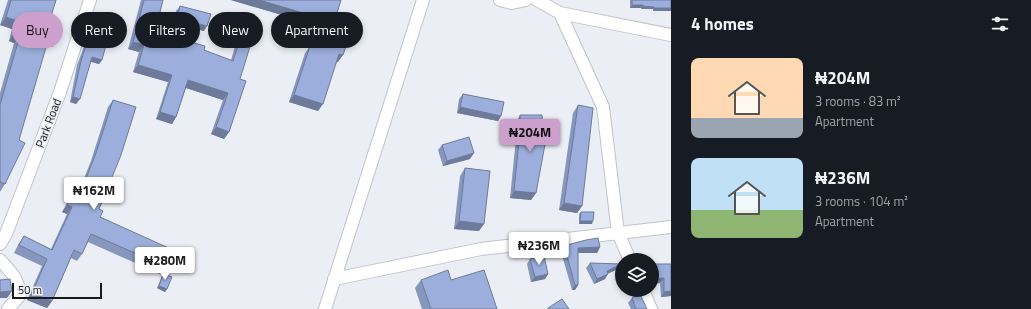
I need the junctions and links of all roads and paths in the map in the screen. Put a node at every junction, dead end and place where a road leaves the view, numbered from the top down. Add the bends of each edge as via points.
1 (90, 0) edge
2 (423, 0) edge
3 (500, 0) edge
4 (526, 0) edge
5 (537, 0) edge
6 (560, 13) junction
7 (671, 35) edge
8 (671, 227) edge
9 (618, 233) junction
10 (0, 244) edge
11 (627, 253) edge
12 (0, 260) edge
13 (334, 280) junction
14 (646, 297) edge
15 (8, 309) edge
16 (325, 309) edge
17 (652, 309) edge

1 - 10 street, Park Road via 60,92
2 - 13 street
3 - 4 street via 512,3
5 - 6 street
6 - 7 street
6 - 9 street via 603,107
8 - 9 street
9 - 11 street
9 - 13 street via 481,249
12 - 15 street via 17,281 19,288 20,295
13 - 16 street
14 - 17 street

